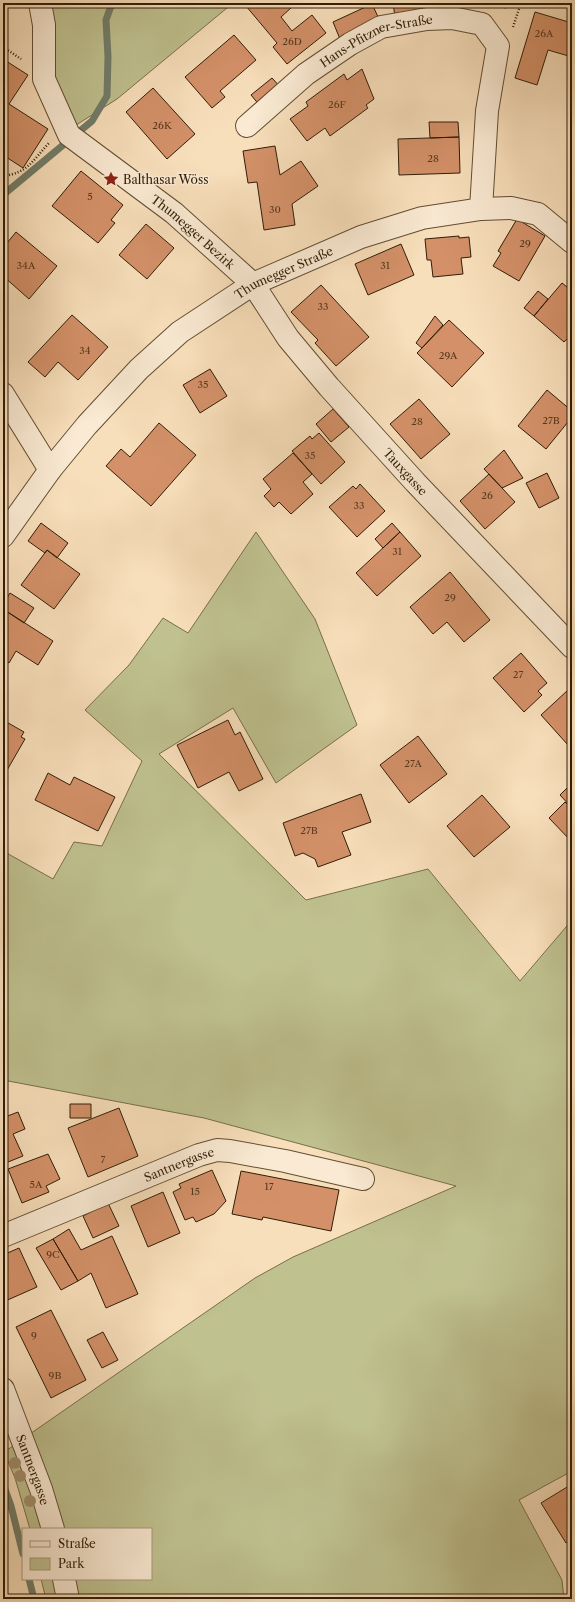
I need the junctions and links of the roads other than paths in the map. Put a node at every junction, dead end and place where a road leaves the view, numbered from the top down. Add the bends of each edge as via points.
1 (40, 3) edge
2 (247, 126) dead end
3 (480, 208) junction
4 (572, 242) edge
5 (253, 284) junction
6 (3, 394) edge
7 (50, 470) junction
8 (3, 536) edge
9 (572, 647) edge
10 (364, 1179) dead end
11 (3, 1236) edge
12 (3, 1389) edge
13 (53, 1528) edge
14 (64, 1580) edge
15 (68, 1599) edge

1 - 5 street, Thumegger Bezirk via 44,25 44,79 68,133 174,213
2 - 3 street, Hans-Pfitzner-Straße via 306,74 350,44 381,27 452,18 482,24 498,46 487,111
3 - 4 street, Thumegger Straße via 511,208 538,214
3 - 5 street, Thumegger Straße via 422,218 362,237
5 - 7 street, Thumegger Straße via 180,332 139,369
5 - 9 street, Tauxgasse via 288,338 329,387 415,482
6 - 7 street
7 - 8 street, Thumegger Straße
10 - 11 street, Santnergasse via 285,1161 218,1150 199,1154
12 - 13 street, Santnergasse via 41,1489
14 - 15 street

